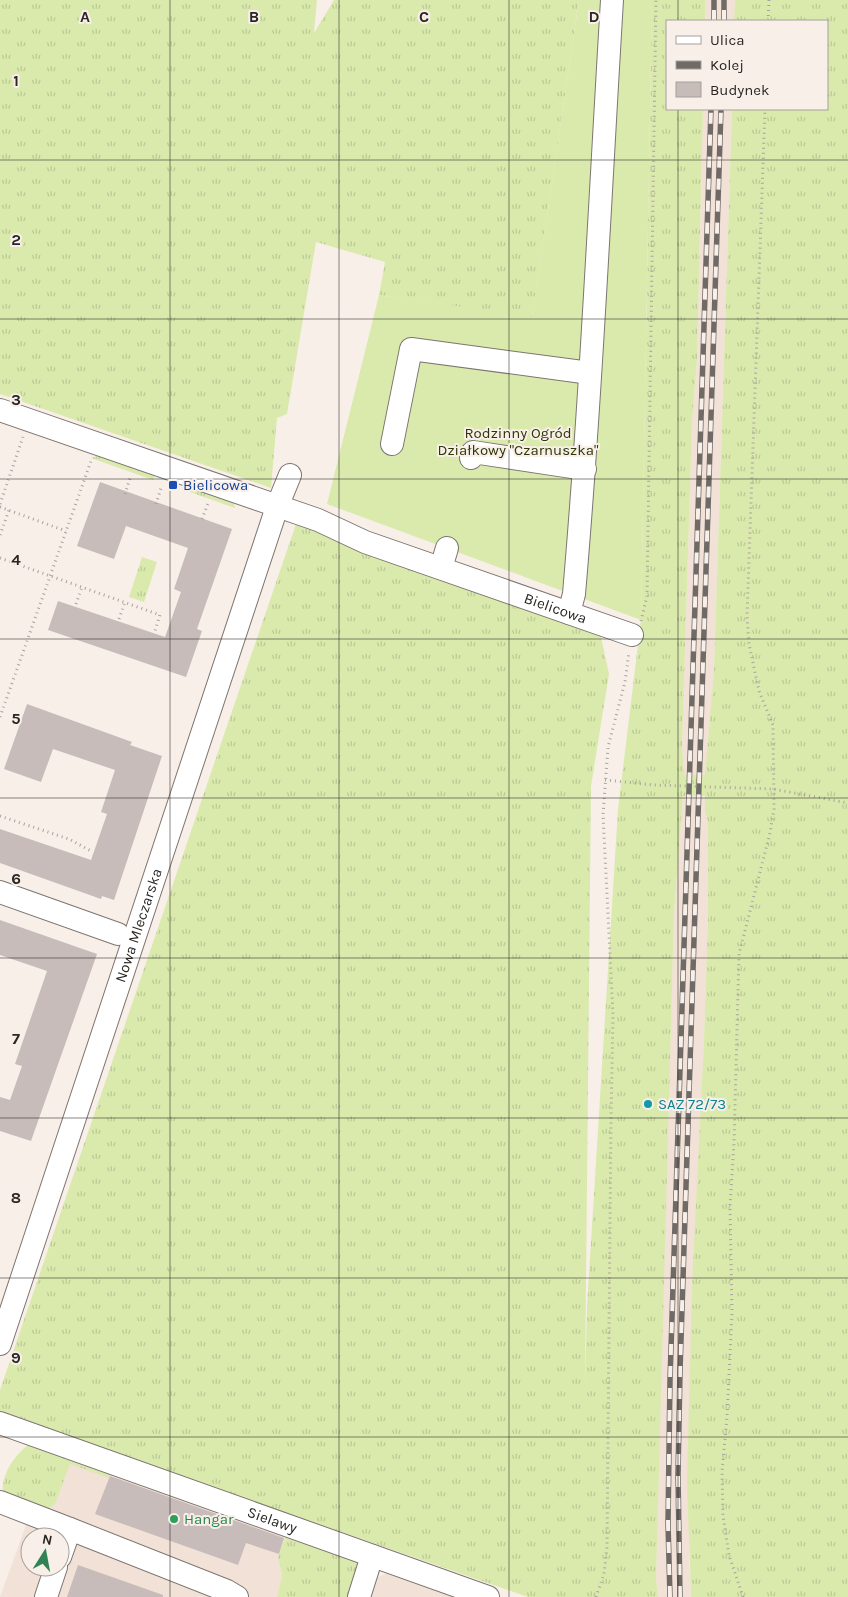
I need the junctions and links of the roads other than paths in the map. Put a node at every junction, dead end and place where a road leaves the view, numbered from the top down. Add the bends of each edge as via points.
1 (612, 0) edge
2 (590, 373) junction
3 (0, 410) edge
4 (392, 444) dead end
5 (471, 458) dead end
6 (585, 469) junction
7 (290, 475) dead end
8 (277, 507) junction
9 (569, 613) junction
10 (632, 635) road end
11 (0, 892) edge
12 (118, 934) dead end
13 (0, 1344) edge
14 (0, 1424) edge
15 (0, 1502) edge
16 (65, 1527) edge
17 (70, 1529) edge
18 (372, 1556) junction
19 (53, 1577) edge
20 (46, 1597) edge
21 (237, 1597) edge
22 (359, 1597) edge
23 (488, 1597) edge

1 - 2 street
2 - 4 street via 412,349
2 - 6 street
3 - 8 street, Bielicowa
5 - 6 street via 473,452
6 - 9 street via 574,594
7 - 8 street, Nowa Mleczarska
8 - 9 street, Bielicowa via 318,520 365,542 444,558
8 - 13 street, Nowa Mleczarska
9 - 10 street, Bielicowa
11 - 12 street
14 - 18 street, Sielawy
15 - 16 street
17 - 21 street via 227,1590
18 - 22 street
18 - 23 street, Sielawy
19 - 20 street

